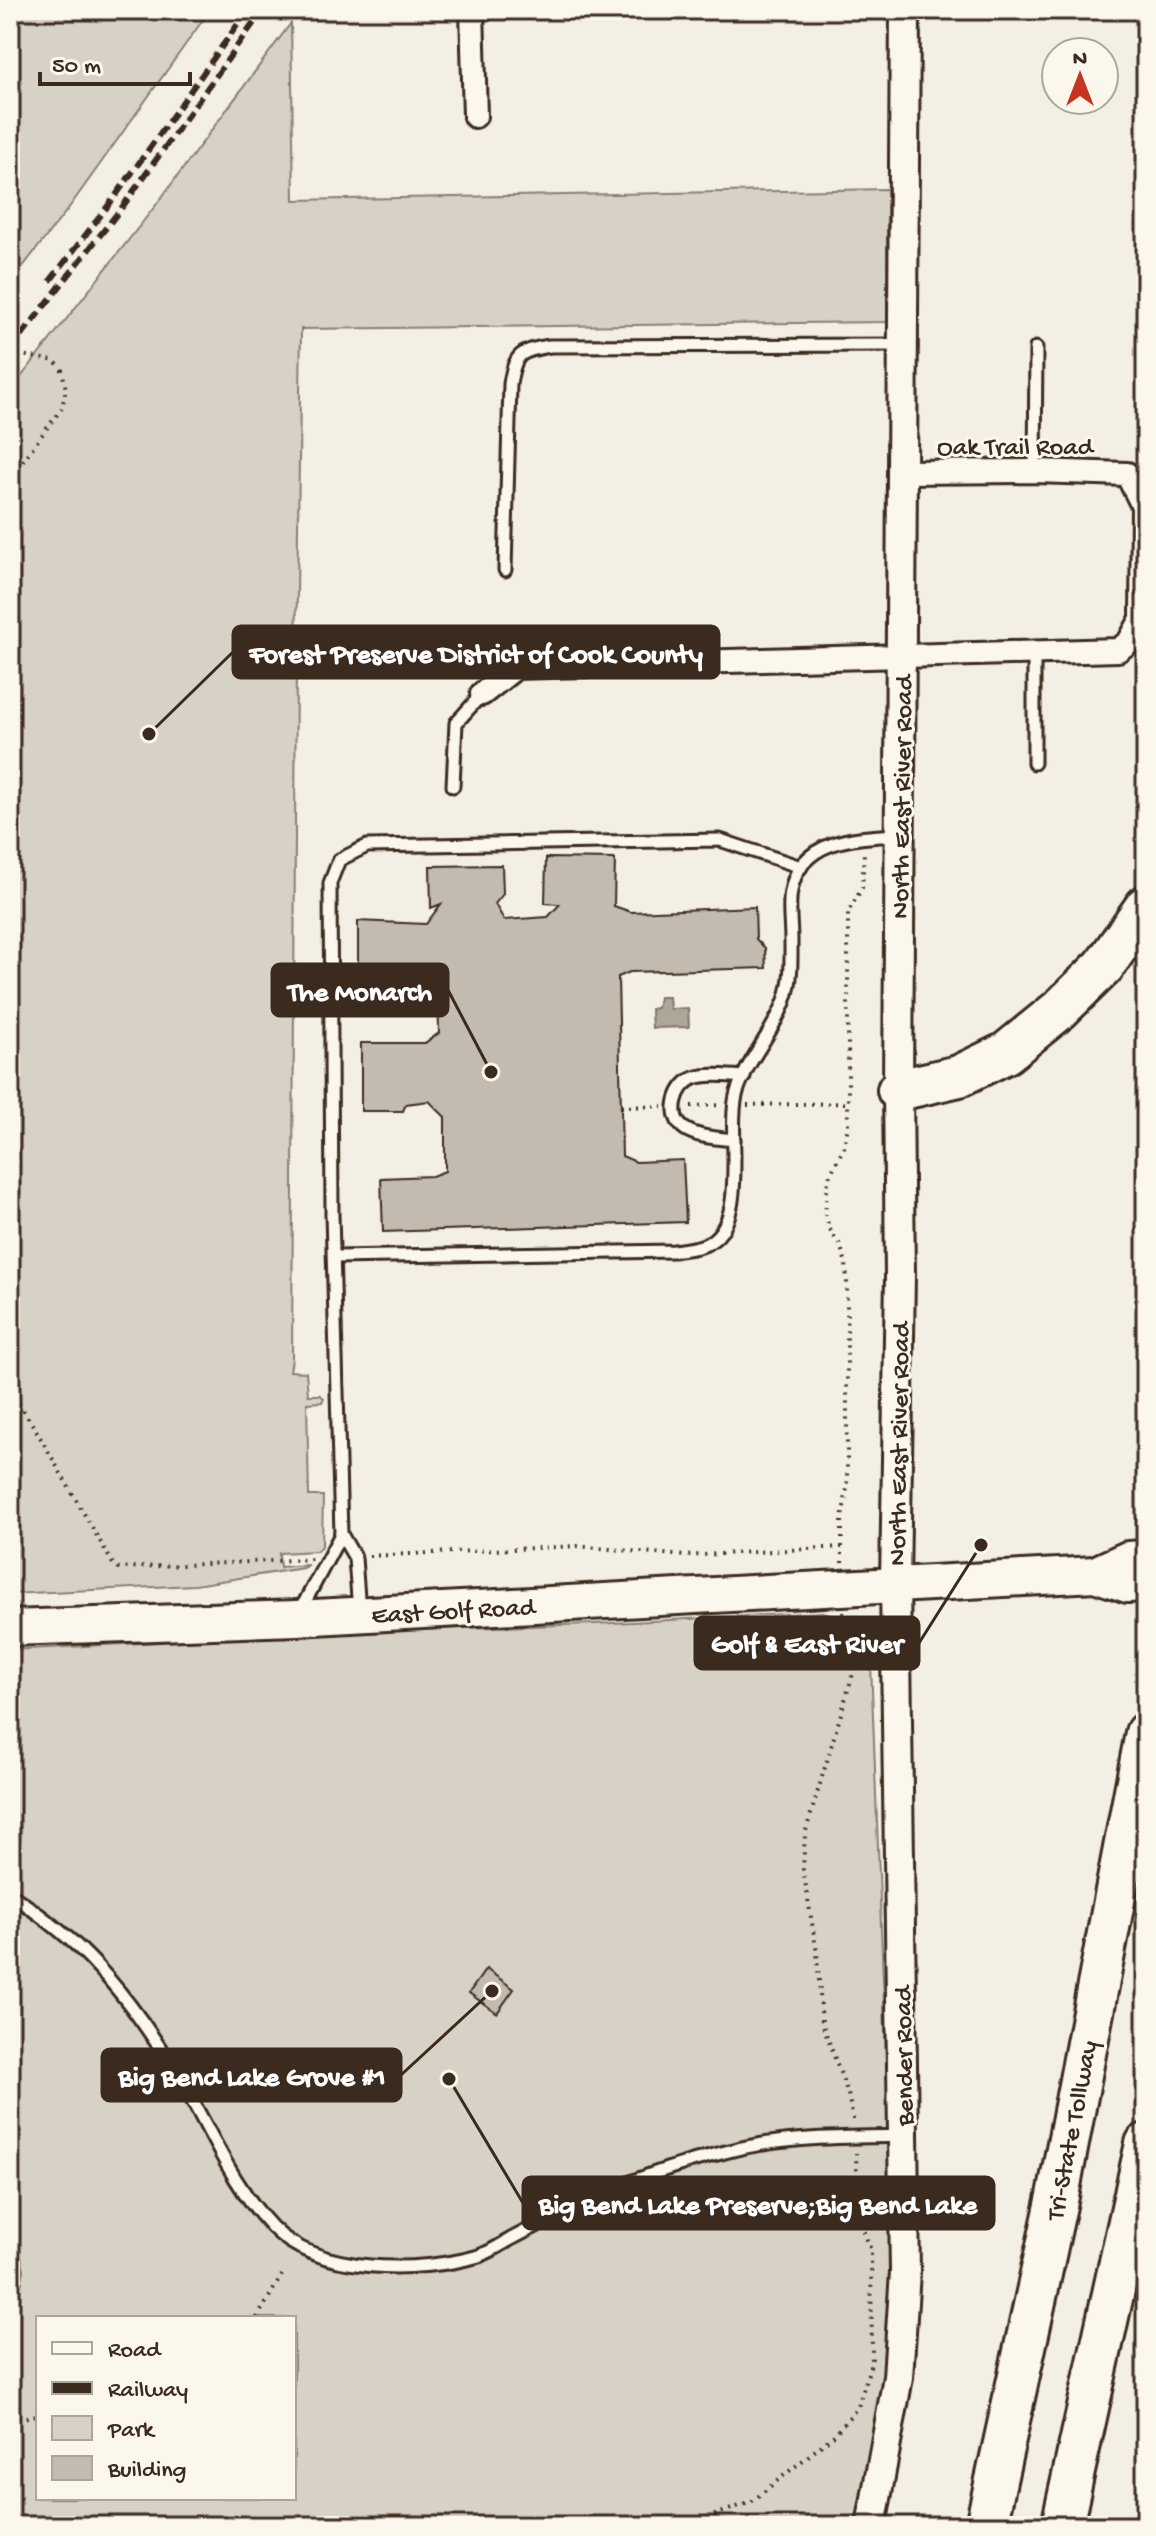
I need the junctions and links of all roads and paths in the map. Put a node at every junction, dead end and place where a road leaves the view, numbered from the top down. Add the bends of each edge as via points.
1 (472, 10) edge
2 (905, 10) edge
3 (475, 116) dead end
4 (902, 345) junction
5 (1036, 348) dead end
6 (10, 353) edge
7 (1035, 471) junction
8 (902, 472) junction
9 (10, 478) edge
10 (505, 570) dead end
11 (1034, 653) junction
12 (902, 656) junction
13 (482, 694) joint
14 (1034, 763) dead end
15 (453, 786) dead end
16 (900, 835) junction
17 (863, 865) dead end
18 (801, 867) junction
19 (1146, 906) edge
20 (744, 1077) junction
21 (898, 1090) junction
22 (734, 1140) junction
23 (335, 1257) junction
24 (10, 1390) edge
25 (341, 1534) junction
26 (376, 1556) dead end
27 (1146, 1558) edge
28 (315, 1559) dead end
29 (1095, 1574) junction
30 (895, 1583) junction
31 (1146, 1584) edge
32 (360, 1614) junction
33 (843, 1617) dead end
34 (297, 1618) junction
35 (10, 1628) edge
36 (1146, 1733) edge
37 (10, 1894) edge
38 (855, 2126) dead end
39 (903, 2136) junction
40 (1146, 2144) edge
41 (856, 2149) dead end
42 (282, 2275) dead end
43 (258, 2316) edge
44 (36, 2415) edge
45 (10, 2420) edge
46 (684, 2526) edge
47 (871, 2526) edge
48 (986, 2526) edge
49 (1062, 2526) edge

1 - 3 street
2 - 4 street, North East River Road
4 - 8 street, North East River Road
4 - 10 lane via 550,346 518,355 510,384
5 - 7 lane
6 - 9 path via 55,361 66,389 62,408
7 - 8 street, Oak Trail Road
7 - 11 street, Oak Trail Road via 1127,474 1143,506 1142,619 1129,642 1118,650
8 - 12 street, North East River Road
11 - 12 street
11 - 14 lane
12 - 13 street via 516,667
12 - 16 street, North East River Road
13 - 15 lane via 456,723
16 - 18 lane via 837,841
16 - 21 street, North East River Road
17 - 26 path via 862,888 848,912 848,1126 826,1197 829,1228 846,1263 847,1283 842,1547 685,1556 577,1546
18 - 20 lane via 791,890 791,972 785,1001
18 - 23 lane via 720,840 367,846 339,860 330,883
19 - 21 highway via 1104,966 1006,1053 959,1076
20 - 22 lane via 736,1094
20 - 22 lane via 703,1075 680,1088 676,1100 678,1124 688,1132
21 - 30 street, North East River Road
22 - 23 lane via 732,1207 722,1230 705,1245 674,1251
23 - 25 lane
24 - 28 path via 119,1568
25 - 32 lane via 355,1558
25 - 34 lane
27 - 29 main road via 1128,1559
29 - 30 main road, East Golf Road
29 - 31 main road via 1128,1585
30 - 32 main road, East Golf Road
30 - 39 street, Bender Road
32 - 34 main road, East Golf Road
33 - 38 path via 852,1677 805,1834 803,1869 822,2023
34 - 35 main road, East Golf Road
36 - 48 highway, Tri-State Tollway via 1058,2196
37 - 39 lane via 98,1966 180,2080 249,2201 298,2247 324,2255 373,2268 481,2255 590,2200 729,2151 787,2139
39 - 47 street, Bender Road via 905,2272 898,2377
40 - 49 highway
41 - 46 path via 858,2217 871,2250 872,2360 858,2407 833,2436 751,2502
42 - 43 path
44 - 45 path

